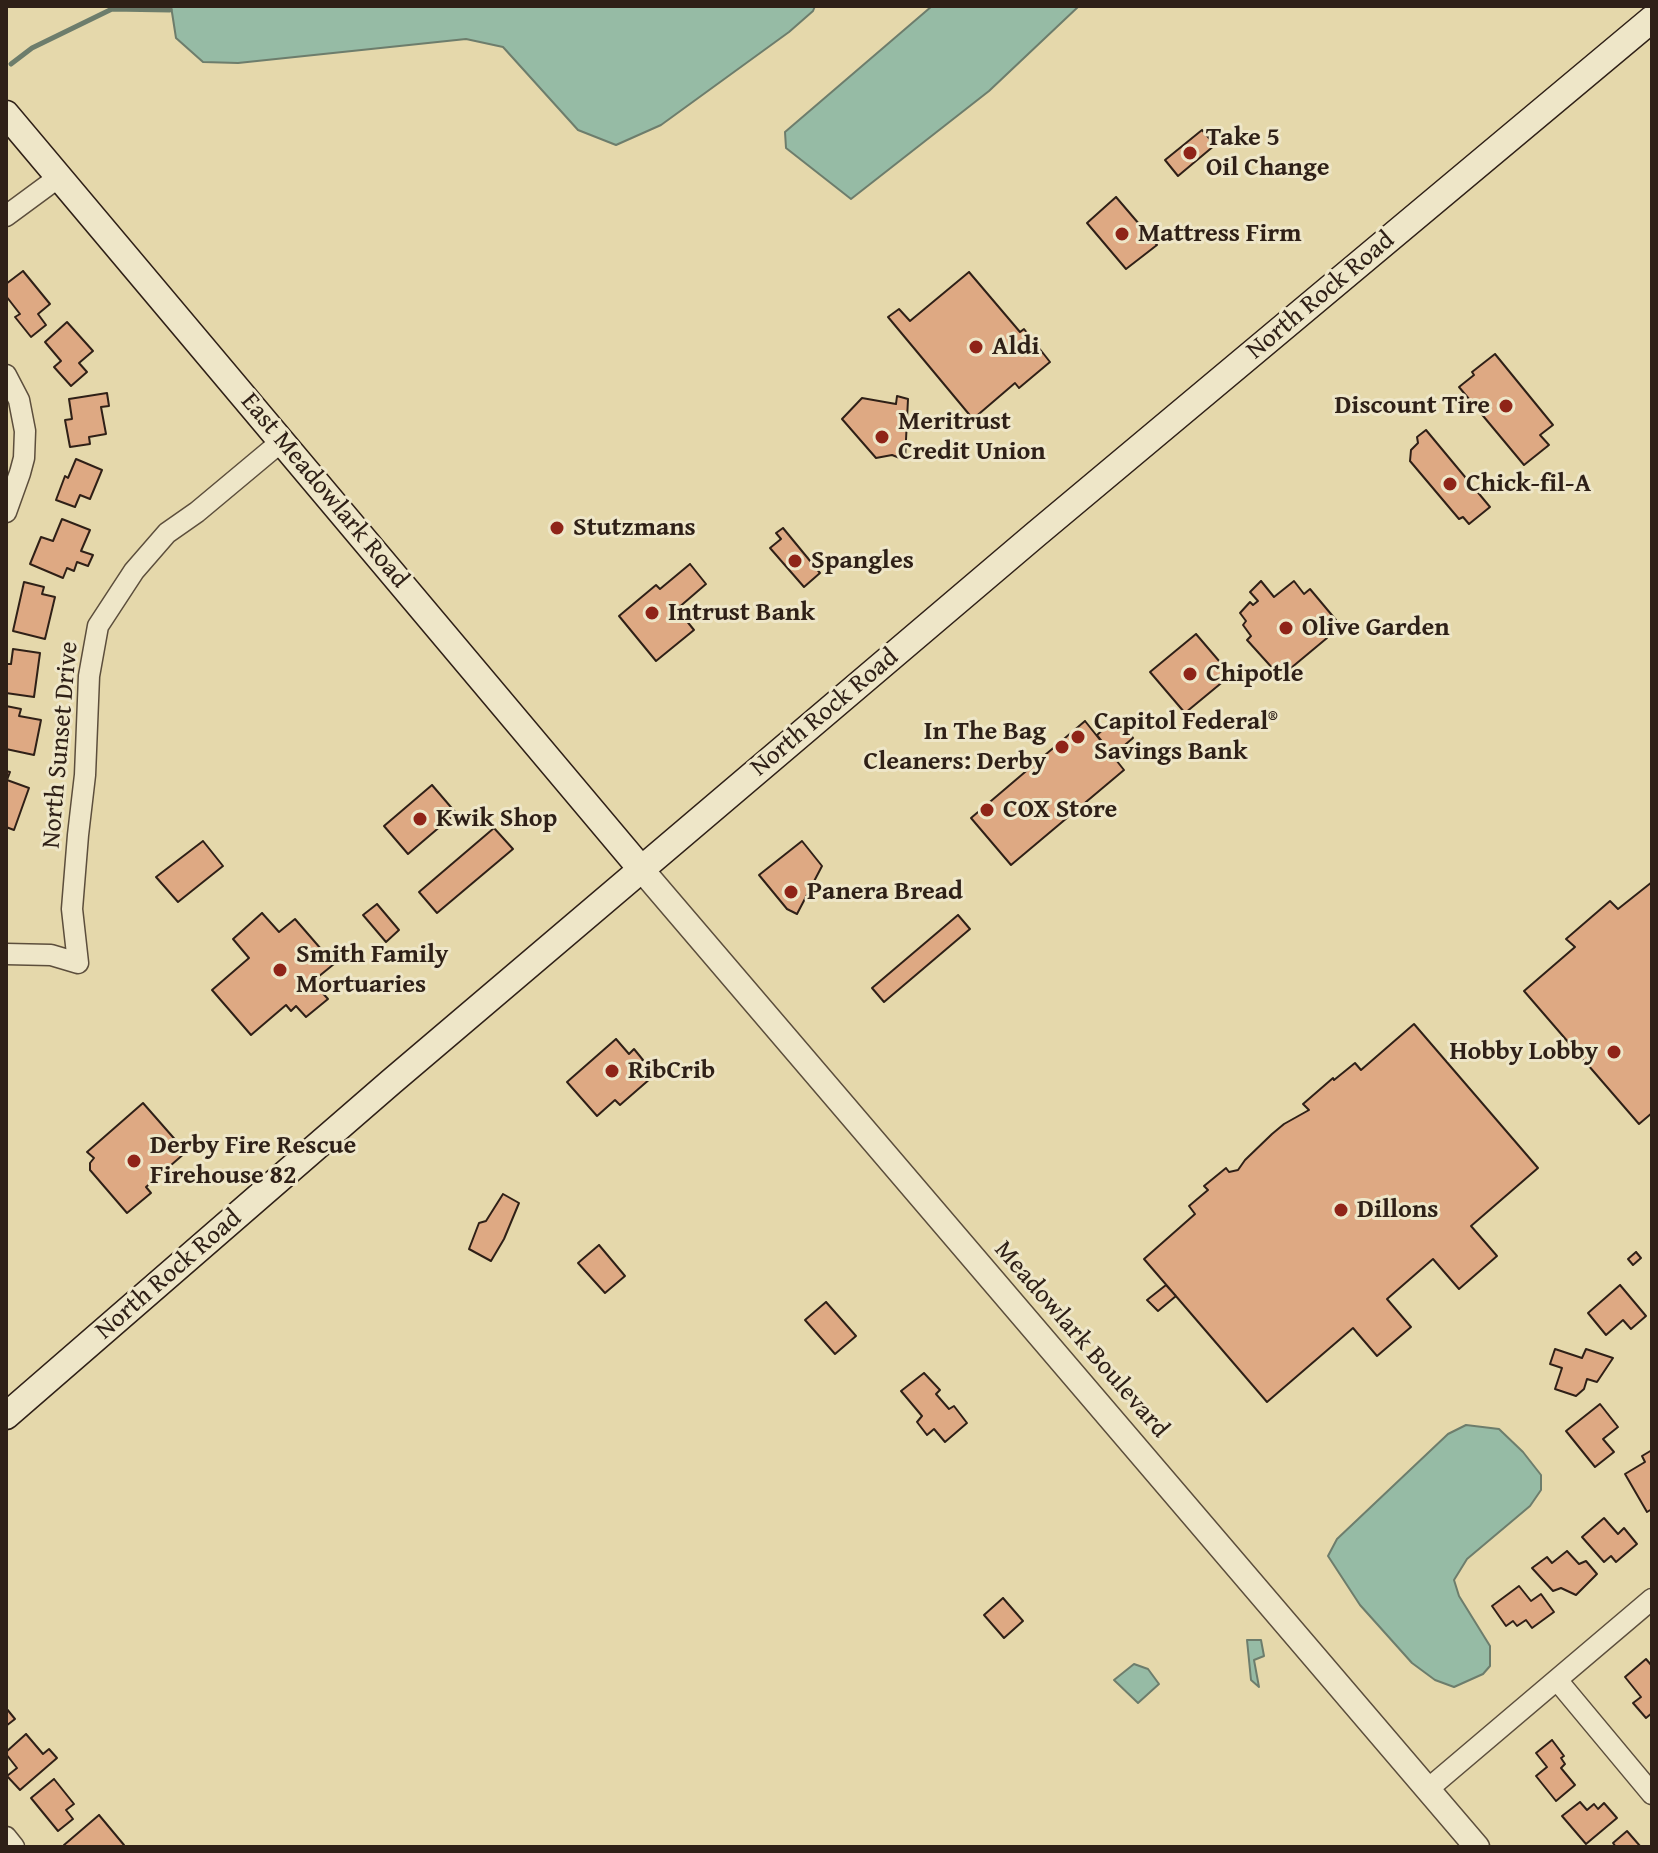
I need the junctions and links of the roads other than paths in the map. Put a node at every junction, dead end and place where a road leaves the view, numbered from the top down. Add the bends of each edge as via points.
1 (1652, 19) edge
2 (6, 114) edge
3 (59, 177) junction
4 (6, 216) edge
5 (6, 375) edge
6 (282, 441) junction
7 (6, 512) edge
8 (642, 870) junction
9 (6, 954) edge
10 (6, 1416) edge
11 (1652, 1599) edge
12 (1557, 1680) junction
13 (1428, 1789) junction
14 (1652, 1794) edge
15 (6, 1837) edge
16 (14, 1847) edge
17 (1477, 1847) edge

1 - 8 main road, North Rock Road
2 - 3 main road, East Meadowlark Road
3 - 4 street
3 - 6 main road, East Meadowlark Road
5 - 7 street via 17,394 25,431 24,458
6 - 8 main road, East Meadowlark Road
6 - 9 street, North Sunset Drive via 167,533 98,626 89,676 72,909 78,963 51,955
8 - 10 main road, North Rock Road
8 - 13 street, Meadowlark Boulevard
11 - 12 street
12 - 13 street
12 - 14 street
13 - 17 street, Meadowlark Boulevard
15 - 16 street

